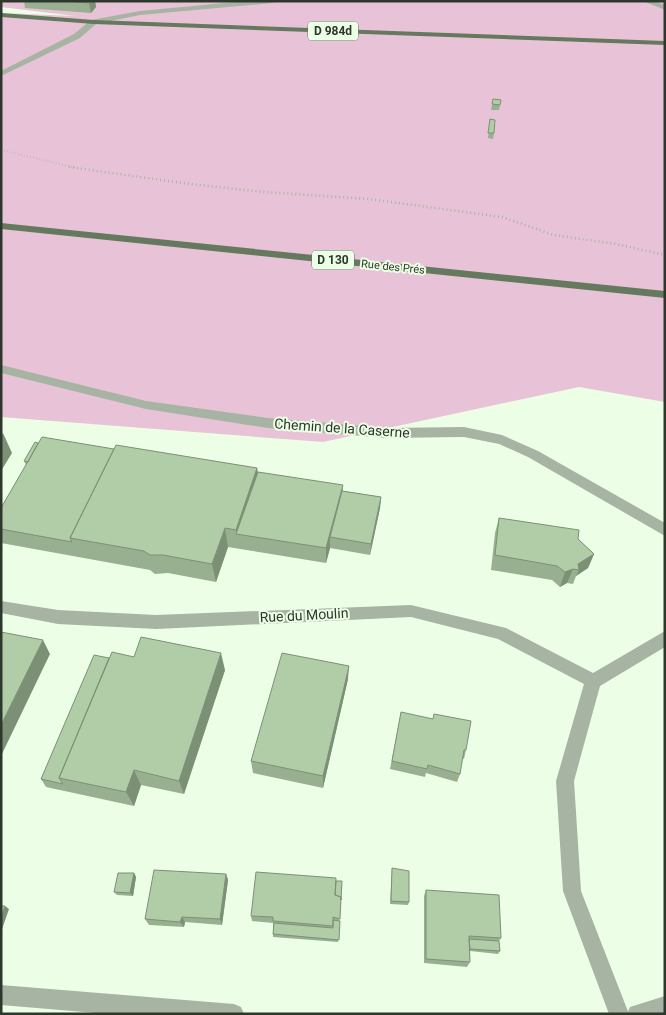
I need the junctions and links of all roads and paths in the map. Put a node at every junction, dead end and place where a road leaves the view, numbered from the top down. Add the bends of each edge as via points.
1 (272, 1) edge
2 (647, 1) edge
3 (665, 8) edge
4 (1, 15) edge
5 (94, 22) junction
6 (665, 43) edge
7 (1, 74) edge
8 (1, 150) edge
9 (1, 226) edge
10 (665, 255) edge
11 (665, 295) edge
12 (1, 369) edge
13 (665, 530) edge
14 (1, 607) edge
15 (665, 638) edge
16 (593, 681) junction
17 (1, 995) edge
18 (665, 1006) edge
19 (234, 1014) edge
20 (619, 1014) edge
21 (637, 1014) edge

1 - 5 street via 140,13
2 - 3 street
4 - 5 main road, D 984d
5 - 6 main road, D 984d
5 - 7 street via 77,36
8 - 10 path via 69,167 190,184 369,199 502,217 554,235
9 - 11 main road, Rue des Prés / D 130
12 - 13 street, Chemin de la Caserne via 146,405 258,422 387,433 464,432 502,440 533,454
14 - 16 street, Rue du Moulin via 58,617 156,622 411,611 501,633
15 - 16 street
16 - 20 street via 565,781 572,890
17 - 19 street
18 - 21 street

